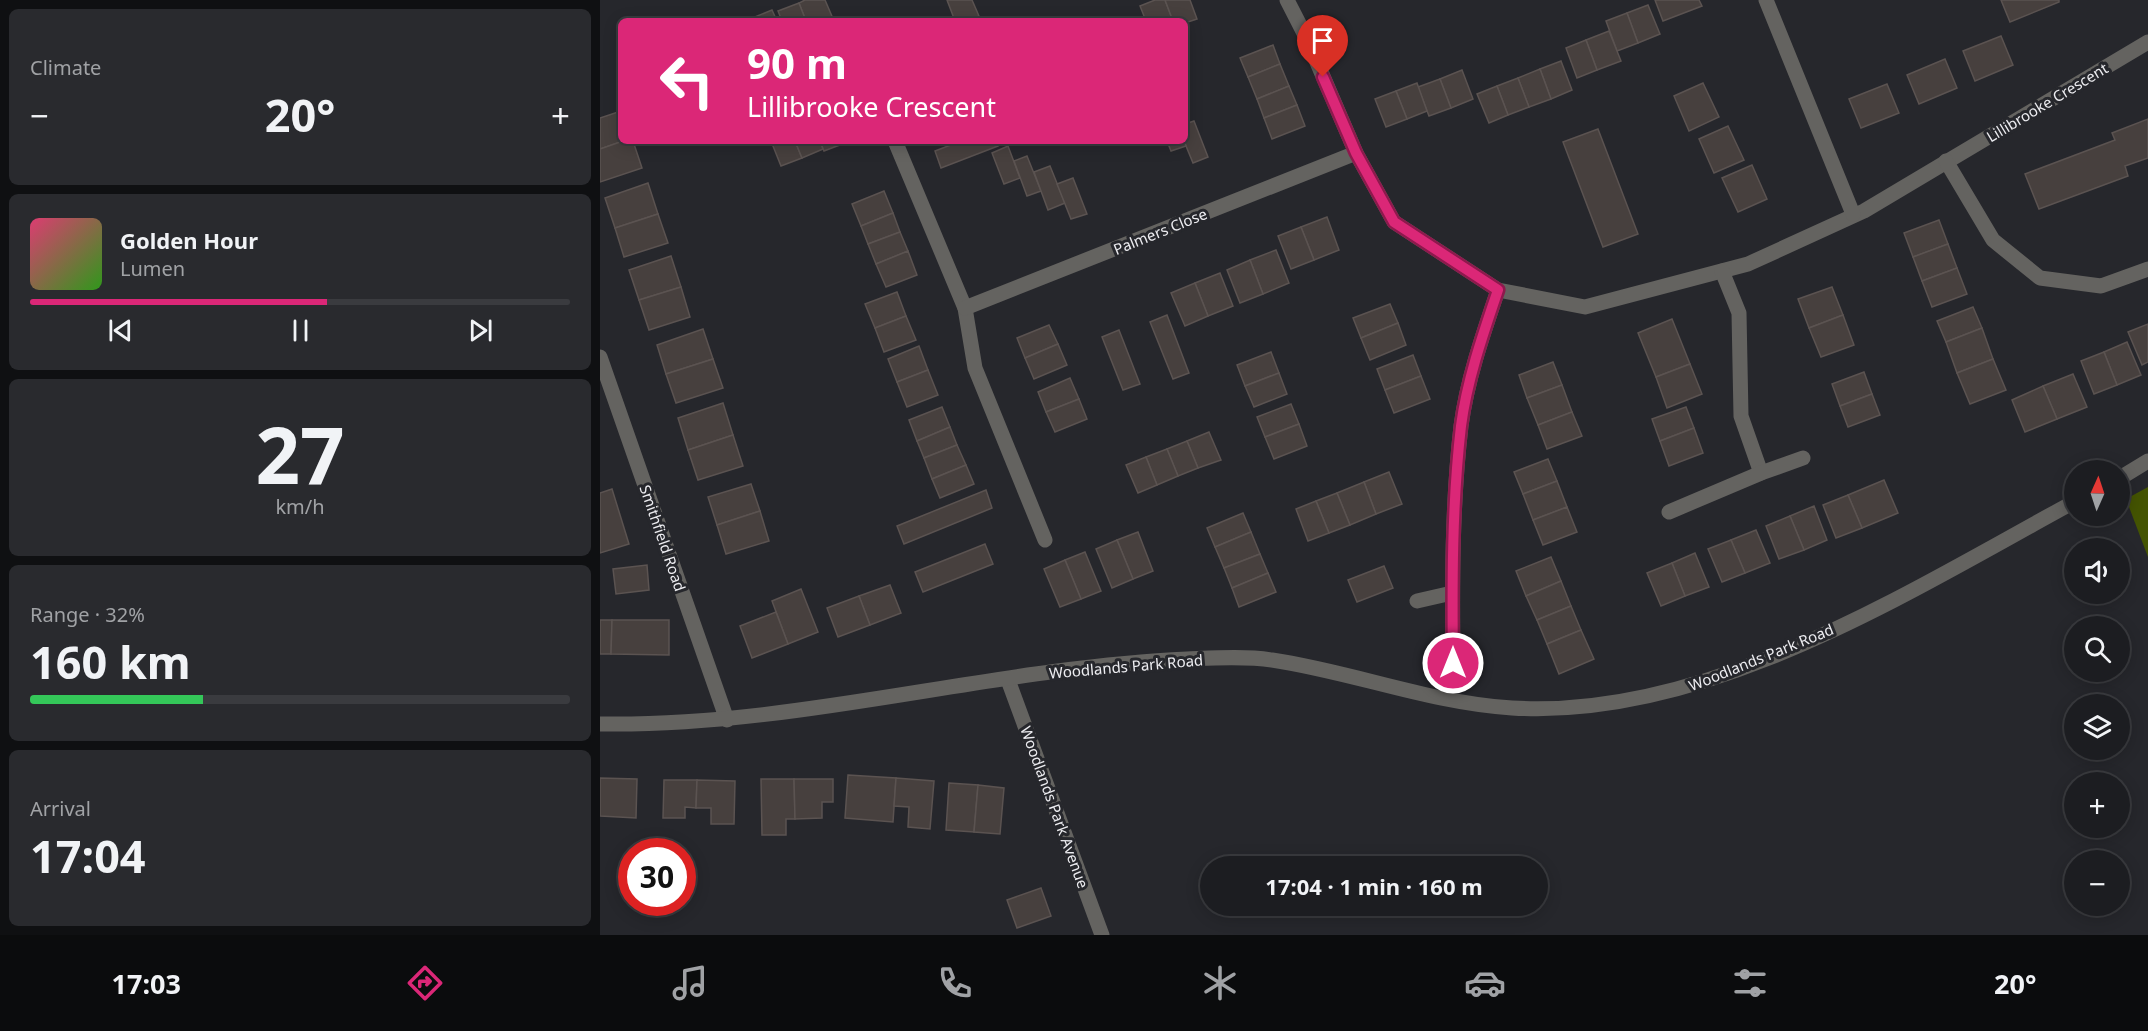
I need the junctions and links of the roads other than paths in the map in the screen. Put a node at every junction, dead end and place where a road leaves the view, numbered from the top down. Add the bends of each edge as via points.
1 (1287, 0) edge
2 (1766, 0) edge
3 (2148, 42) edge
4 (897, 144) edge
5 (1356, 153) junction
6 (1946, 161) junction
7 (1853, 214) junction
8 (2148, 269) edge
9 (1722, 271) junction
10 (1498, 290) junction
11 (965, 308) junction
12 (600, 357) edge
13 (1803, 459) dead end
14 (2148, 461) edge
15 (1761, 472) junction
16 (2130, 472) edge
17 (2064, 507) edge
18 (1669, 512) dead end
19 (1045, 540) dead end
20 (1452, 593) junction
21 (1417, 601) dead end
22 (1453, 663) dead end
23 (1008, 680) junction
24 (727, 720) junction
25 (600, 724) edge
26 (1102, 935) edge

1 - 5 street, Lillibrooke Crescent
2 - 7 street
3 - 6 street, Lillibrooke Crescent
4 - 11 street
5 - 10 street, Lillibrooke Crescent via 1394,222
5 - 11 street, Palmers Close
6 - 7 street, Lillibrooke Crescent
6 - 8 street via 1993,240 2040,278 2101,286
7 - 9 street, Lillibrooke Crescent via 1748,264
9 - 10 street, Lillibrooke Crescent via 1585,307
9 - 15 street via 1739,313 1742,416
10 - 20 street via 1462,424
11 - 19 street via 975,368
12 - 24 street, Smithfield Road
13 - 15 street
14 - 16 street
15 - 18 street
17 - 23 street, Woodlands Park Road via 1863,616 1734,671 1679,690 1636,699 1567,709 1459,703 1269,659 1165,660
20 - 21 street
20 - 22 street
23 - 24 street, Woodlands Park Road
23 - 26 street, Woodlands Park Avenue
24 - 25 street, Woodlands Park Road

